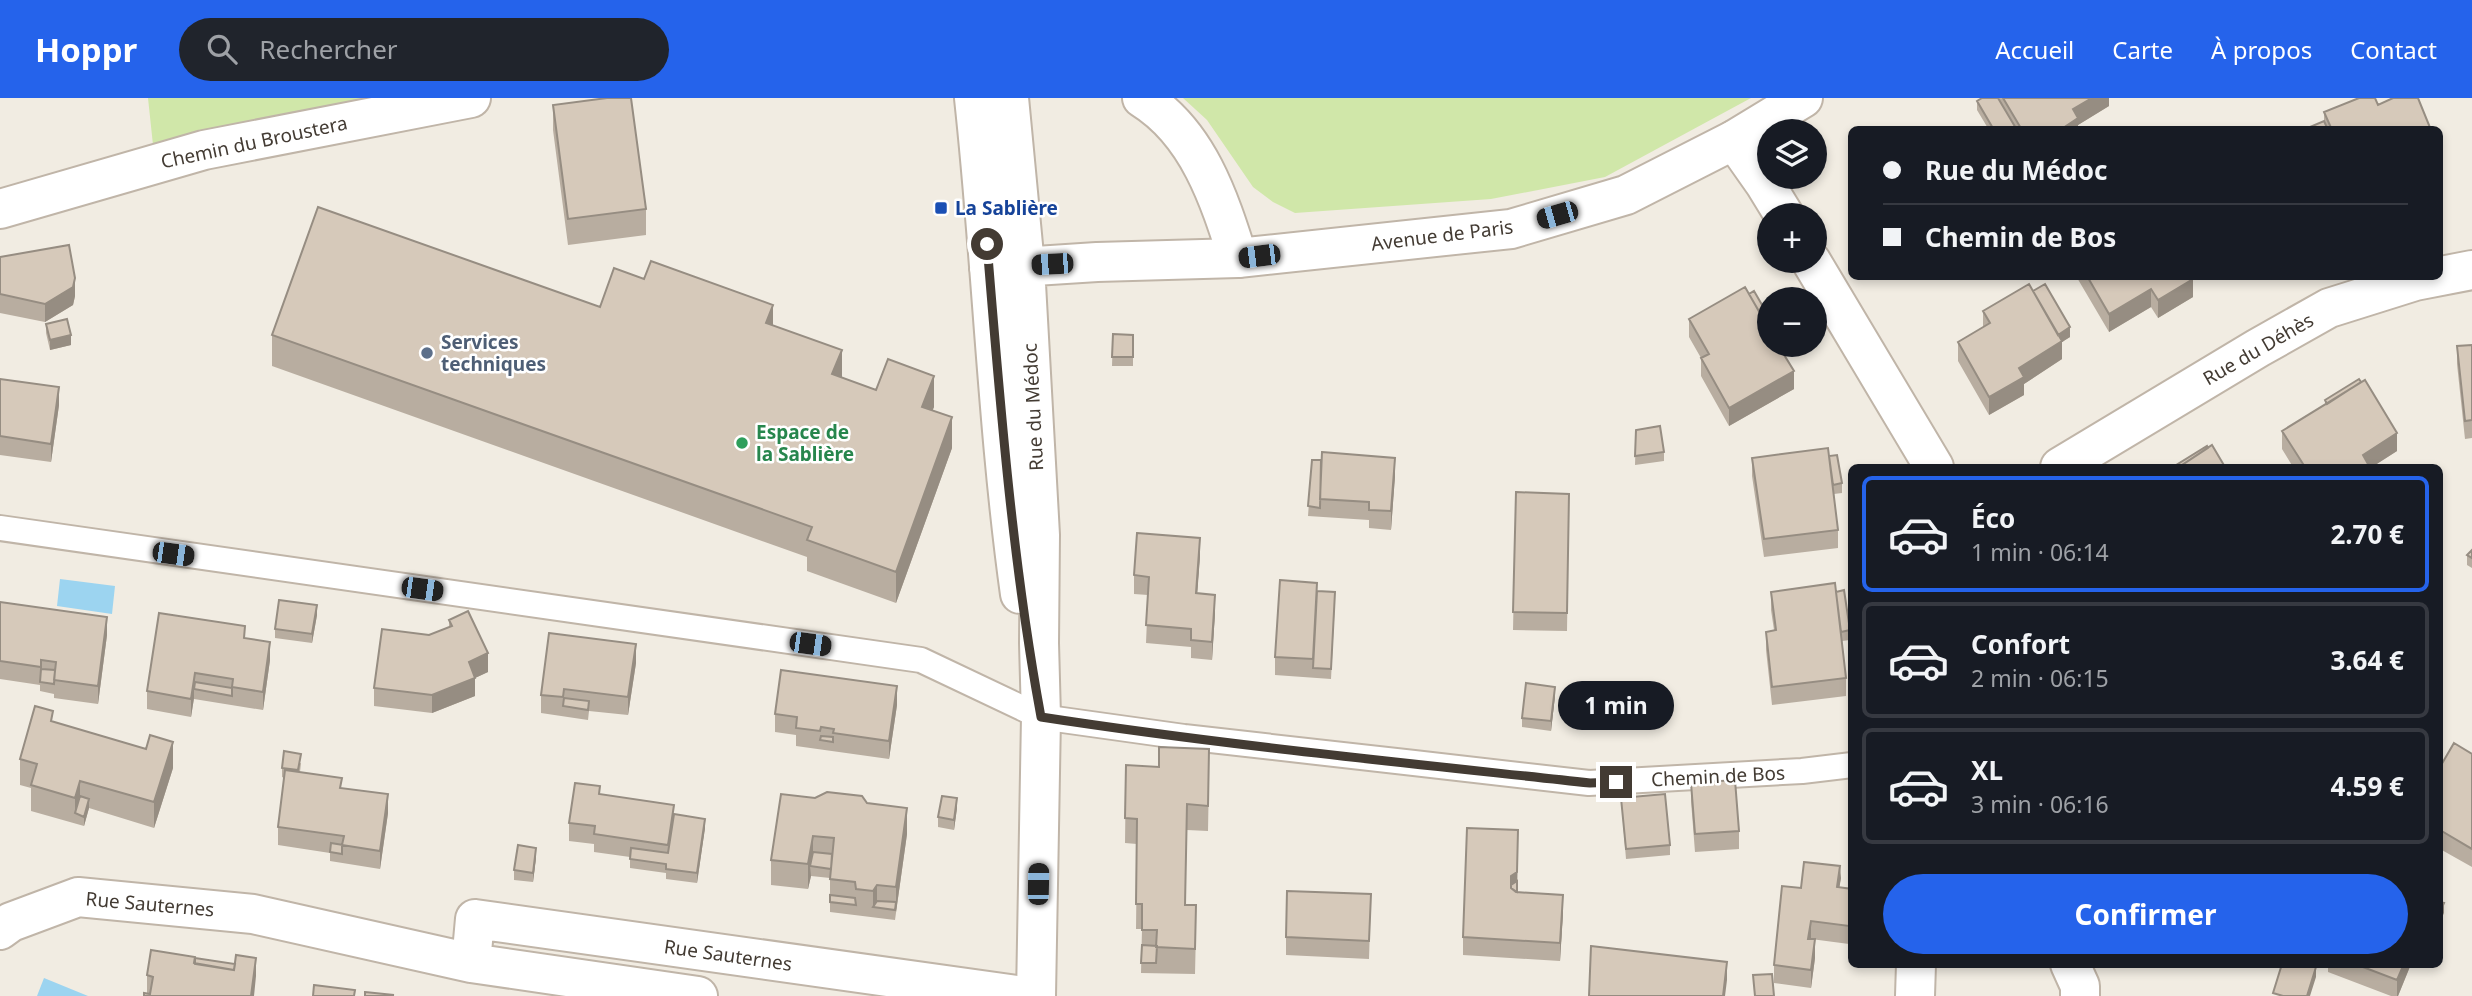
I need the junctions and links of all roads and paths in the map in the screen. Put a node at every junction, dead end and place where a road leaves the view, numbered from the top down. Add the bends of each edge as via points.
1 (471, 98) edge
2 (974, 98) edge
3 (1009, 98) edge
4 (1142, 98) edge
5 (1804, 98) edge
6 (1734, 140) junction
7 (1777, 203) edge
8 (0, 209) edge
9 (1238, 258) junction
10 (1022, 267) junction
11 (2472, 270) edge
12 (1818, 273) edge
13 (2443, 276) edge
14 (2424, 280) edge
15 (1932, 464) edge
16 (2065, 464) edge
17 (0, 528) edge
18 (1041, 717) junction
19 (1848, 765) edge
20 (4, 920) edge
21 (471, 962) junction
22 (1916, 968) edge
23 (2072, 968) edge
24 (698, 996) edge
25 (1023, 996) edge
26 (1036, 996) edge
27 (1915, 996) edge
28 (2080, 996) edge

1 - 8 street, Chemin du Broustera via 204,150
2 - 10 street, Rue du Médoc
3 - 10 street, Rue du Médoc
4 - 9 street via 1161,110 1194,150 1219,199
5 - 6 street, Avenue de Paris
6 - 7 street
6 - 9 street, Avenue de Paris via 1626,195 1511,229
9 - 10 street, Avenue de Paris
10 - 18 street, Rue du Médoc via 1040,536
11 - 13 street, Rue du Déhès
12 - 15 street
14 - 16 street, Rue du Déhès via 2329,309
17 - 18 lane, Chemin de Bos via 921,660
18 - 19 lane, Chemin de Bos via 1590,783
18 - 26 street, Rue du Médoc
20 - 21 street, Rue Sauternes via 78,897 253,914
21 - 24 street, Rue Sauternes
21 - 25 street, Rue Sauternes via 475,919
22 - 27 street
23 - 28 street

